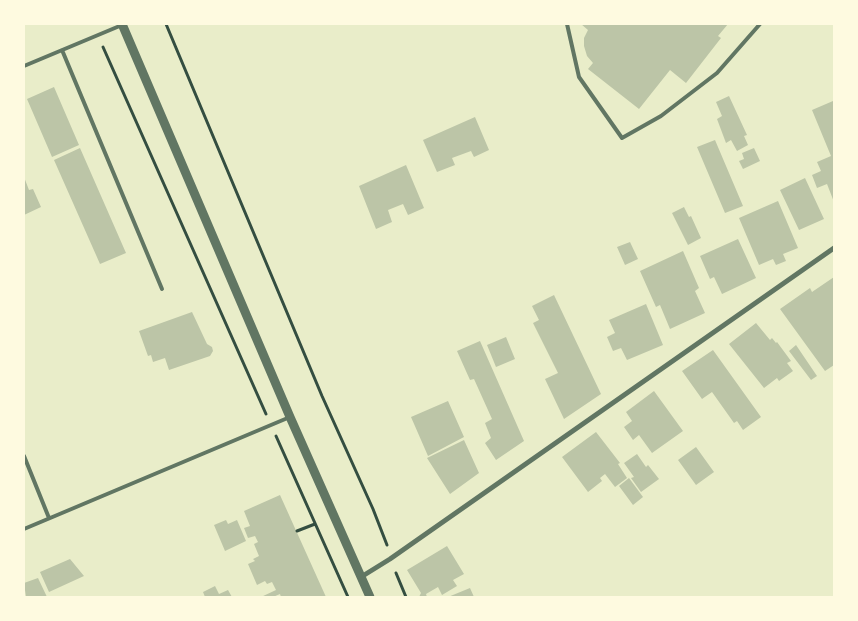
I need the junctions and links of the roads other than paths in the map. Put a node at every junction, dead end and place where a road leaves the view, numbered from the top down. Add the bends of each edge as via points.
1 (122, 24) edge
2 (567, 24) edge
3 (760, 24) edge
4 (62, 50) junction
5 (24, 66) edge
6 (834, 248) edge
7 (162, 289) dead end
8 (290, 418) junction
9 (24, 456) edge
10 (49, 518) junction
11 (24, 529) edge
12 (361, 577) junction
13 (370, 597) edge

1 - 4 lane
1 - 8 street
2 - 3 lane via 579,77 622,138 661,116 717,73
4 - 5 lane
4 - 7 lane
6 - 12 street
8 - 10 lane
8 - 12 street
9 - 10 lane
10 - 11 lane
12 - 13 street

